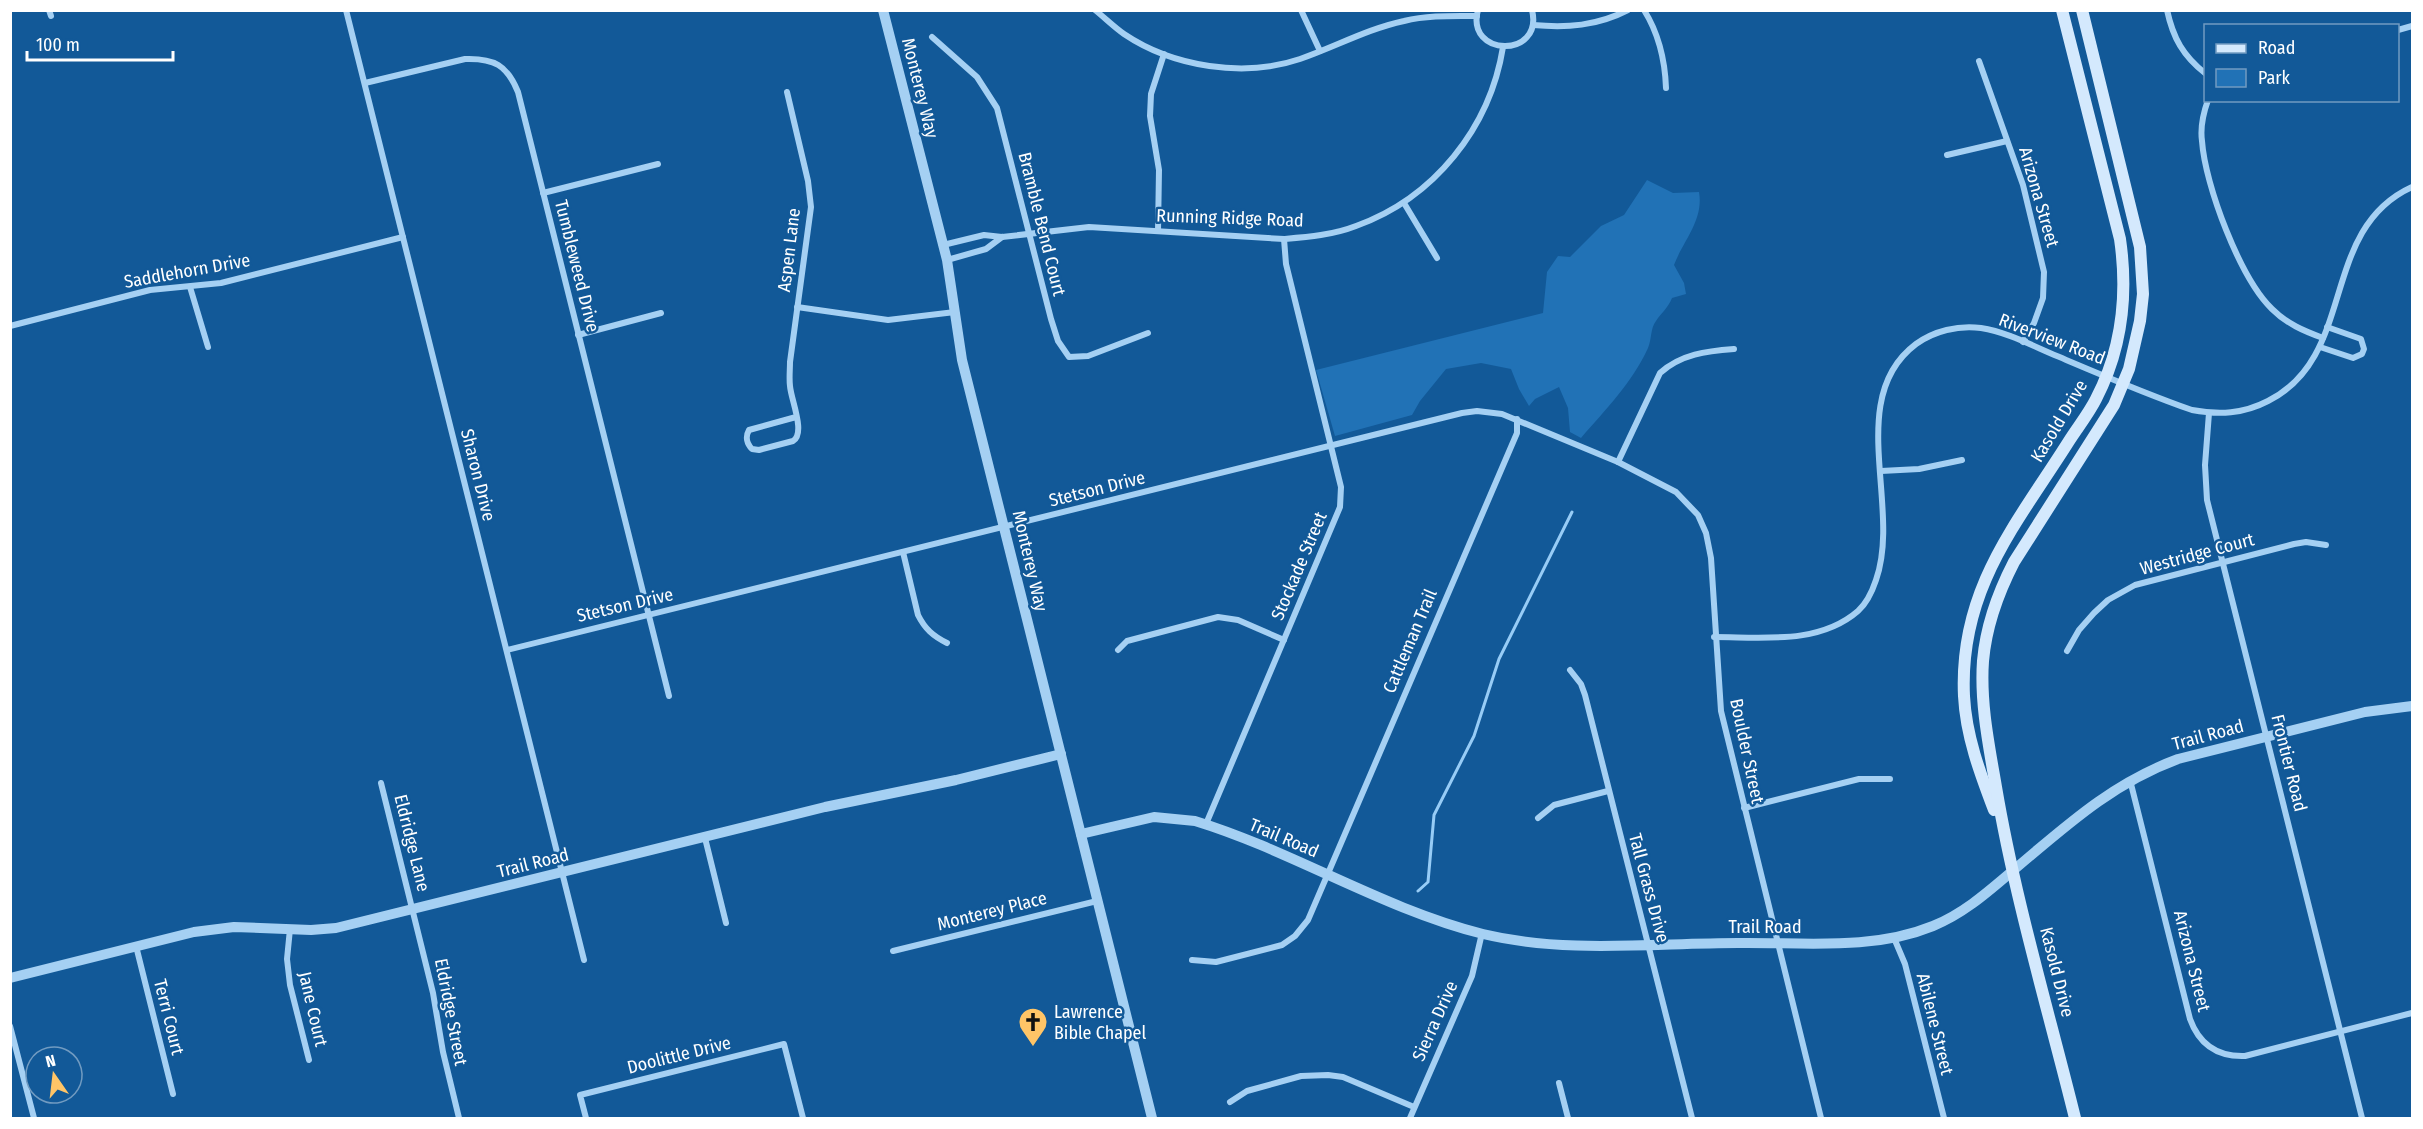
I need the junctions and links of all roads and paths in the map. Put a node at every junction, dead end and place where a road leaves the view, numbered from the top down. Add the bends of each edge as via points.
1 (346, 10) edge
2 (883, 10) edge
3 (1095, 10) edge
4 (1301, 10) edge
5 (1532, 10) edge
6 (1628, 10) edge
7 (1644, 10) edge
8 (2062, 10) edge
9 (2082, 10) edge
10 (2167, 10) edge
11 (1478, 13) edge
12 (1533, 25) junction
13 (932, 37) dead end
14 (1503, 47) junction
15 (1320, 51) junction
16 (1164, 54) junction
17 (1979, 61) dead end
18 (2204, 73) edge
19 (365, 83) junction
20 (1666, 88) dead end
21 (787, 92) dead end
22 (2207, 102) edge
23 (2007, 141) junction
24 (1947, 155) dead end
25 (658, 164) dead end
26 (2412, 187) edge
27 (543, 193) junction
28 (1404, 203) junction
29 (1158, 231) junction
30 (1028, 233) junction
31 (403, 237) junction
32 (1002, 237) junction
33 (1284, 239) junction
34 (943, 245) junction
35 (1437, 258) dead end
36 (947, 260) junction
37 (190, 287) junction
38 (797, 307) junction
39 (955, 312) junction
40 (661, 314) dead end
41 (10, 326) edge
42 (2327, 327) junction
43 (1148, 333) dead end
44 (578, 334) junction
45 (2323, 338) junction
46 (2024, 342) junction
47 (208, 347) dead end
48 (2320, 347) junction
49 (1734, 349) dead end
50 (2106, 376) junction
51 (2124, 384) junction
52 (2210, 414) junction
53 (796, 417) junction
54 (1517, 419) junction
55 (1330, 446) junction
56 (1586, 448) joint
57 (1962, 460) dead end
58 (1618, 462) junction
59 (1881, 471) junction
60 (1005, 527) junction
61 (2326, 544) dead end
62 (903, 552) junction
63 (2223, 562) junction
64 (649, 613) junction
65 (1714, 637) junction
66 (1284, 640) junction
67 (947, 643) dead end
68 (507, 650) junction
69 (1118, 650) dead end
70 (2067, 651) dead end
71 (1570, 670) dead end
72 (669, 696) dead end
73 (2412, 706) edge
74 (2266, 737) junction
75 (1061, 754) junction
76 (1890, 779) dead end
77 (2130, 780) junction
78 (381, 783) dead end
79 (1608, 791) junction
80 (1744, 808) junction
81 (1538, 818) dead end
82 (1206, 824) junction
83 (1080, 834) junction
84 (2004, 834) junction
85 (705, 838) junction
86 (2013, 870) junction
87 (561, 873) junction
88 (1327, 874) junction
89 (1097, 900) junction
90 (413, 911) junction
91 (726, 923) dead end
92 (290, 929) junction
93 (1482, 933) junction
94 (1894, 938) junction
95 (1778, 943) junction
96 (136, 946) junction
97 (1649, 946) junction
98 (893, 951) dead end
99 (584, 960) dead end
100 (1192, 960) dead end
101 (10, 978) edge
102 (2412, 1013) edge
103 (10, 1026) edge
104 (2340, 1032) junction
105 (309, 1060) dead end
106 (1559, 1083) dead end
107 (173, 1094) dead end
108 (1230, 1102) dead end
109 (1414, 1107) junction
110 (34, 1119) edge
111 (459, 1119) edge
112 (586, 1119) edge
113 (803, 1119) edge
114 (1152, 1119) edge
115 (1410, 1119) edge
116 (1568, 1119) edge
117 (1692, 1119) edge
118 (1821, 1119) edge
119 (1944, 1119) edge
120 (2075, 1119) edge
121 (2362, 1119) edge

1 - 19 street, Sharon Drive
2 - 34 street, Monterey Way
3 - 16 street via 1124,34
4 - 15 street
5 - 12 street
6 - 12 street via 1586,25
7 - 20 street via 1662,51
8 - 50 main road, Kasold Drive via 2122,257 2122,318
9 - 51 main road, Kasold Drive via 2140,247 2140,321
10 - 18 street via 2179,46
11 - 14 street via 1477,25 1486,40
11 - 15 street via 1405,20
12 - 14 street via 1519,44
13 - 30 street, Bramble Bend Court via 977,77 998,108
14 - 28 street, Running Ridge Road via 1491,97 1469,138 1434,179
15 - 16 street via 1277,65 1249,68 1210,66
16 - 29 street via 1151,94 1150,116 1159,171
17 - 23 street, Arizona Street
19 - 27 street, Tumbleweed Drive via 465,58 502,66 518,92
19 - 31 street, Sharon Drive
21 - 38 street, Aspen Lane via 811,207
22 - 45 street via 2202,123 2203,153 2223,218 2244,267 2261,297 2279,316
23 - 24 street
23 - 46 street, Arizona Street via 2023,185 2044,272 2043,298
25 - 27 street
26 - 42 street, Riverview Road via 2383,206 2359,237
27 - 44 street, Tumbleweed Drive
28 - 33 street, Running Ridge Road via 1355,227
28 - 35 street
29 - 30 street, Running Ridge Road via 1089,227
29 - 33 street, Running Ridge Road
30 - 32 street, Running Ridge Road
30 - 43 street, Bramble Bend Court via 1058,341 1069,357 1088,356
31 - 37 street, Saddlehorn Drive
31 - 68 street, Sharon Drive
32 - 34 street, Running Ridge Road via 984,235
32 - 36 street, Running Ridge Road via 986,249
33 - 55 street, Stockade Street via 1286,264
34 - 36 street, Monterey Way
36 - 39 street, Monterey Way
37 - 41 street, Saddlehorn Drive via 150,290
37 - 47 street
38 - 39 street, Aspen Lane via 888,320
38 - 53 street, Aspen Lane via 790,362
39 - 60 street, Monterey Way via 962,360
40 - 44 street
42 - 45 street, Riverview Road
42 - 48 street via 2361,339 2364,349 2353,358
44 - 64 street, Tumbleweed Drive
45 - 48 street, Riverview Road
46 - 50 street, Riverview Road
46 - 59 street, Riverview Road via 1965,327 1937,333 1908,350 1892,370 1882,392
48 - 52 street, Riverview Road via 2298,380 2271,399 2243,411
49 - 58 street via 1686,357 1660,373
50 - 51 street, Riverview Road
50 - 84 main road, Kasold Drive via 2096,399 2004,540 1977,598 1968,632 1964,696 1968,731
51 - 52 street, Riverview Road
51 - 84 main road, Kasold Drive via 2102,426 2014,562 1990,621 1982,681
52 - 63 street, Frontier Road via 2205,482
53 - 53 street, Aspen Lane via 800,432 794,441 759,450 748,445 748,430
54 - 55 street, Stetson Drive via 1492,412 1462,413
54 - 56 street, Stetson Drive
54 - 88 street, Cattleman Trail via 1517,433
55 - 60 street, Stetson Drive
55 - 66 street, Stockade Street via 1341,487 1340,507
56 - 58 street, Boulder Street
57 - 59 street via 1928,468
58 - 65 street, Boulder Street via 1676,492 1698,514 1711,558
59 - 65 street, Riverview Road via 1884,555 1862,608 1845,621 1814,634
60 - 62 street, Stetson Drive
60 - 75 street, Monterey Way
61 - 63 street, Westridge Court via 2294,544
62 - 64 street, Stetson Drive
62 - 67 street via 918,615 938,639
63 - 70 street, Westridge Court via 2149,580 2120,593 2094,613
63 - 74 street, Frontier Road
64 - 68 street, Stetson Drive
64 - 72 street, Tumbleweed Drive
65 - 80 street, Boulder Street via 1721,711
66 - 69 street via 1238,620 1218,616 1127,641
66 - 82 street, Stockade Street
68 - 87 street, Sharon Drive
71 - 79 street, Tall Grass Drive via 1586,695
73 - 74 street, Trail Road via 2365,712
74 - 77 street, Trail Road via 2178,759
74 - 104 street, Frontier Road
75 - 83 street, Monterey Way
75 - 85 street, Trail Road
76 - 80 street via 1859,779
77 - 86 street, Trail Road via 2094,803
77 - 104 street, Arizona Street via 2190,1018 2200,1039 2218,1052 2245,1056
78 - 90 street, Eldridge Lane
79 - 81 street via 1554,805
79 - 97 street, Tall Grass Drive
80 - 95 street, Boulder Street
82 - 83 street, Trail Road via 1154,817
82 - 88 street, Trail Road
83 - 89 street, Monterey Way
84 - 86 main road, Kasold Drive
85 - 87 street, Trail Road
85 - 91 street
86 - 94 street, Trail Road via 1957,914 1934,926
86 - 120 main road, Kasold Drive
87 - 90 street, Trail Road
87 - 99 street, Sharon Drive
88 - 93 street, Trail Road via 1448,924
88 - 100 street, Cattleman Trail via 1308,920 1286,942 1216,962
89 - 98 street, Monterey Place
89 - 114 street, Monterey Way
90 - 92 street, Trail Road via 336,928
90 - 111 street, Eldridge Street
92 - 96 street, Trail Road via 219,928
92 - 105 street, Jane Court via 287,969
93 - 97 street, Trail Road via 1556,944
93 - 109 street, Sierra Drive via 1472,976
94 - 95 street, Trail Road
94 - 119 street, Abilene Street via 1905,964
95 - 97 street, Trail Road
95 - 118 street, Boulder Street
96 - 101 street, Trail Road
96 - 107 street, Terri Court
97 - 117 street, Tall Grass Drive
102 - 104 street, Arizona Street
103 - 110 street
104 - 121 street, Frontier Road
106 - 116 street
108 - 109 street via 1247,1091 1301,1076 1328,1075 1343,1077
109 - 115 street, Sierra Drive
112 - 113 street, Doolittle Drive via 580,1095 784,1044

